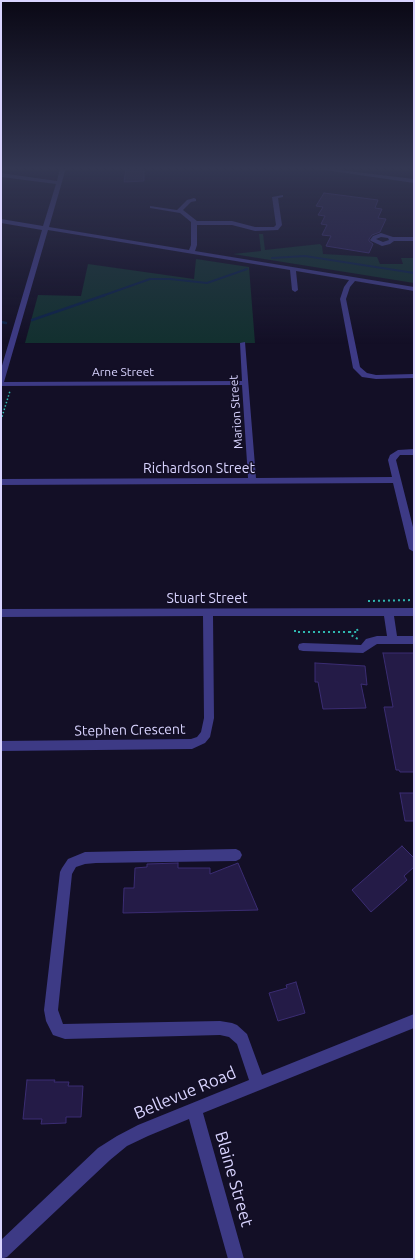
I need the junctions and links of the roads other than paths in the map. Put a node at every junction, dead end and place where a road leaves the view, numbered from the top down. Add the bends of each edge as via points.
1 (38, 227) edge
2 (195, 227) edge
3 (247, 227) edge
4 (278, 227) edge
5 (46, 228) junction
6 (392, 239) dead end
7 (414, 239) edge
8 (191, 252) junction
9 (293, 269) junction
10 (352, 279) junction
11 (414, 289) edge
12 (295, 290) dead end
13 (243, 343) dead end
14 (414, 376) edge
15 (1, 383) edge
16 (246, 383) junction
17 (414, 452) edge
18 (252, 480) junction
19 (397, 480) junction
20 (1, 482) edge
21 (414, 549) edge
22 (208, 612) junction
23 (388, 612) junction
24 (414, 612) edge
25 (1, 613) edge
26 (393, 640) junction
27 (414, 640) edge
28 (303, 647) dead end
29 (1, 746) edge
30 (236, 855) dead end
31 (414, 1021) edge
32 (258, 1083) junction
33 (194, 1109) junction
34 (1, 1251) edge
35 (236, 1259) edge

1 - 5 street
2 - 8 street
3 - 4 street via 276,229
5 - 8 street
5 - 15 street
6 - 7 street
8 - 9 street
9 - 10 street
9 - 12 street
10 - 11 street
10 - 14 street via 342,299 357,368 365,375 376,377
13 - 16 street, Marion Street
15 - 16 street, Arne Street
16 - 18 street, Marion Street
17 - 19 street via 398,453 393,457
18 - 19 street, Richardson Street
18 - 20 street, Richardson Street
19 - 21 street
22 - 23 street, Stuart Street
22 - 25 street, Stuart Street
22 - 29 street, Stephen Crescent via 209,718 206,734 201,740 184,745
23 - 24 street, Stuart Street
23 - 26 street
26 - 27 street
26 - 28 street via 370,642 362,649
30 - 32 street via 96,857 72,863 66,872 51,1010 52,1021 58,1030 65,1032 220,1028 232,1030 242,1038
31 - 32 street, Bellevue Road
32 - 33 street, Bellevue Road
33 - 34 street, Bellevue Road via 143,1130 104,1154
33 - 35 street, Blaine Street

